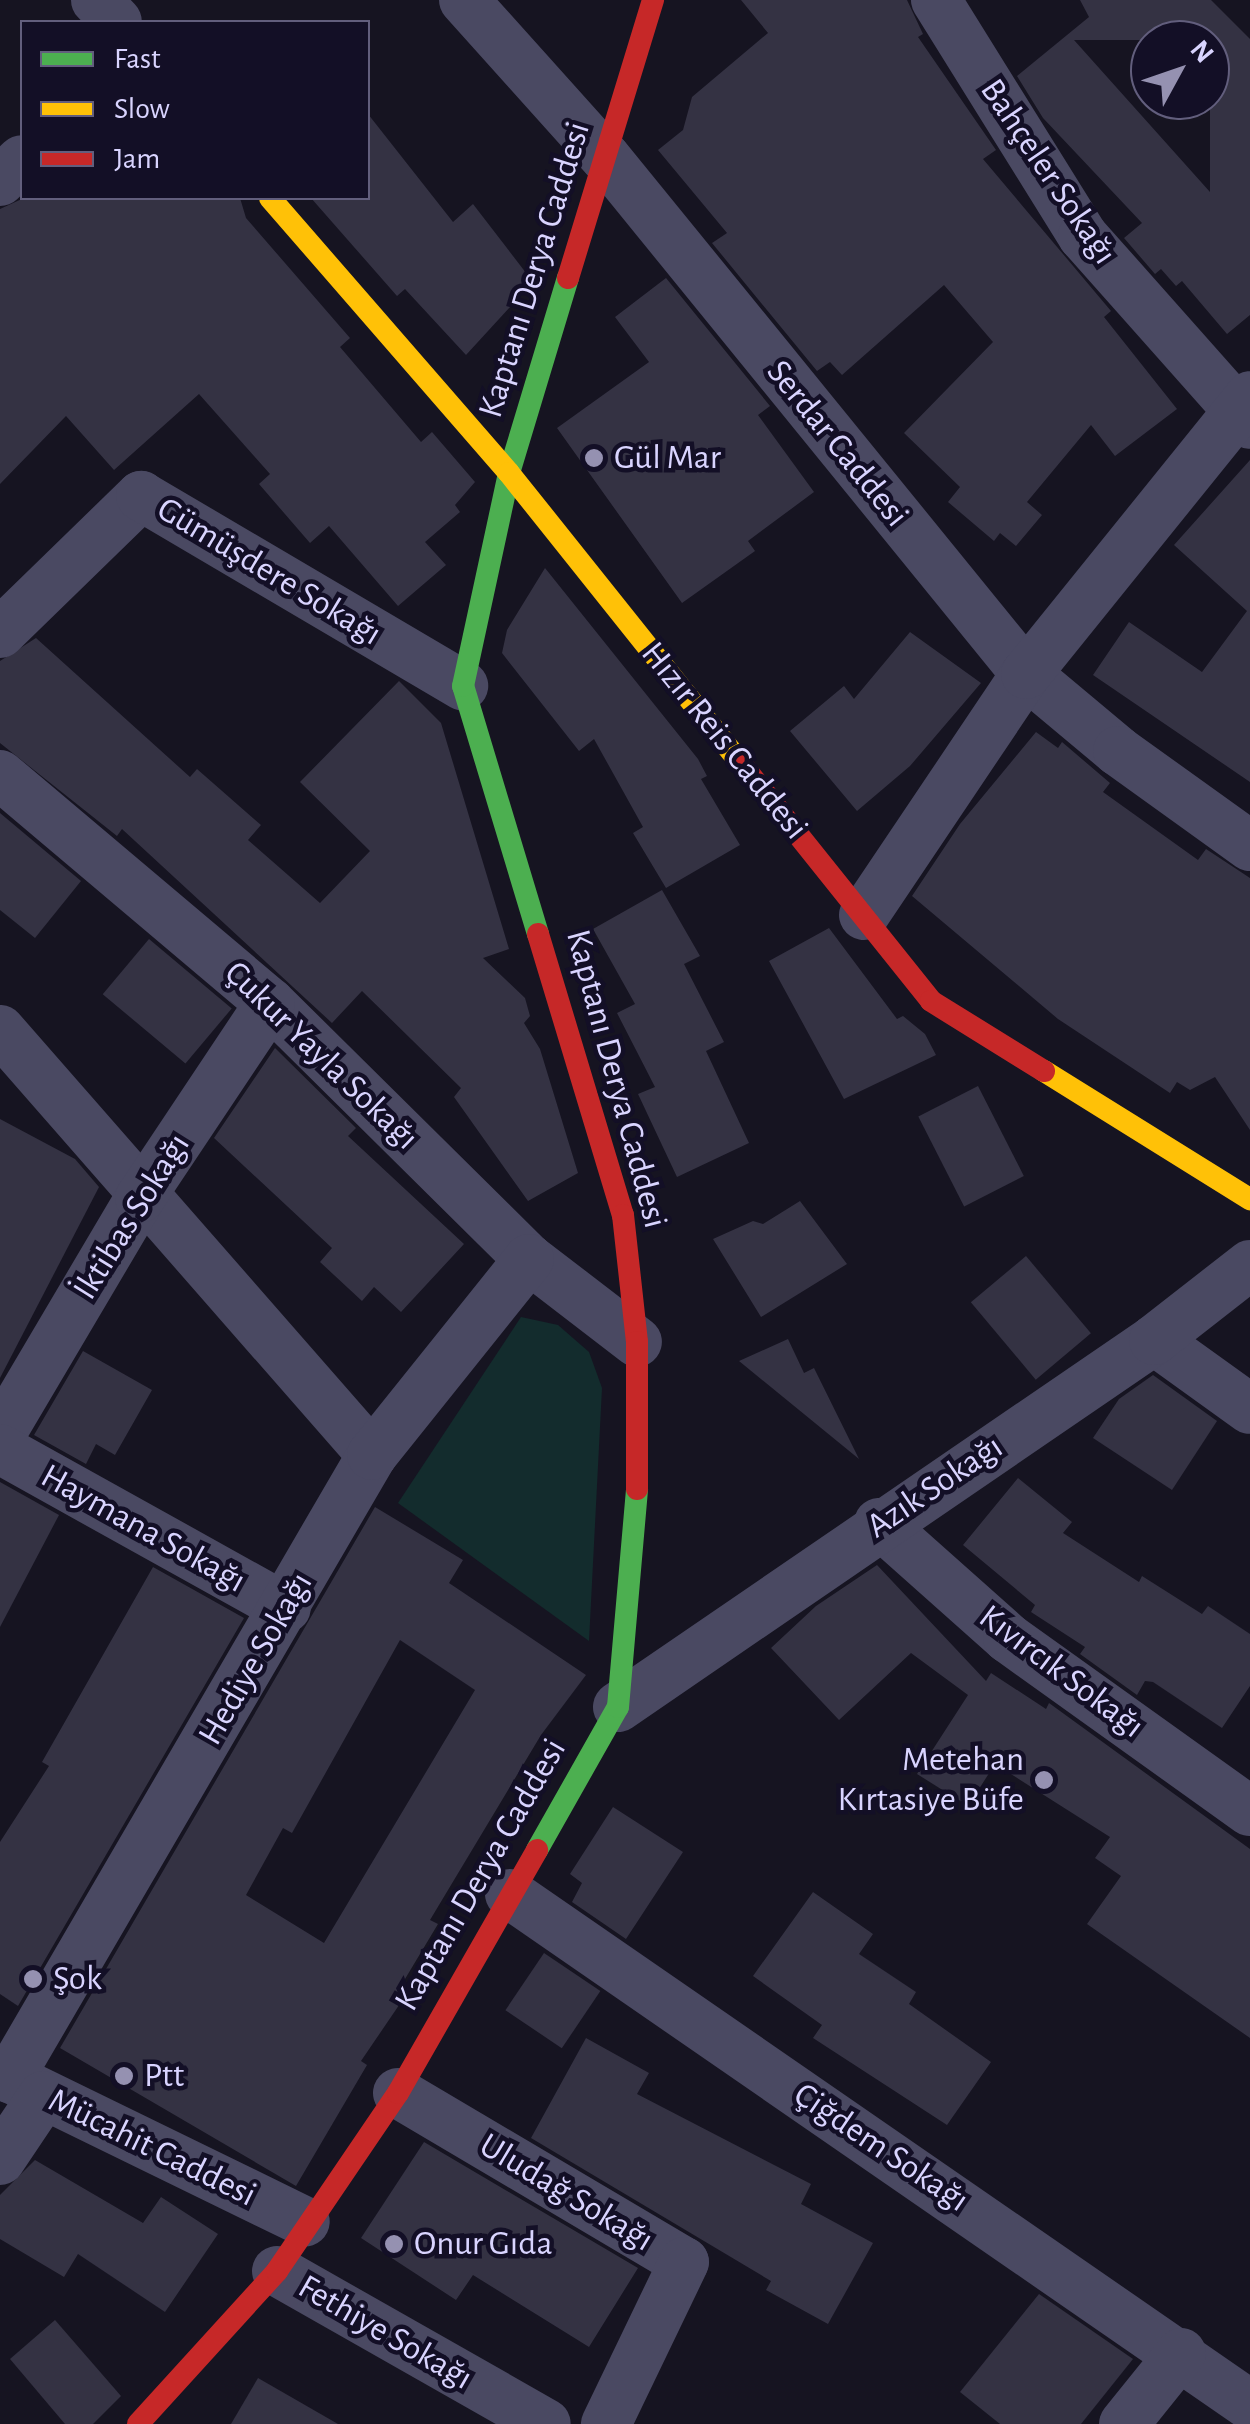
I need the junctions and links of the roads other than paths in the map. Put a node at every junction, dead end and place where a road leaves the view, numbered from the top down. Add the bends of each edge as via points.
1 (96, 0) edge
2 (464, 0) edge
3 (653, 0) edge
4 (936, 0) edge
5 (114, 20) edge
6 (606, 158) junction
7 (20, 162) edge
8 (0, 182) edge
9 (272, 200) edge
10 (1245, 411) edge
11 (509, 473) junction
12 (0, 633) edge
13 (1026, 674) junction
14 (462, 686) junction
15 (0, 776) edge
16 (1250, 846) edge
17 (864, 915) junction
18 (270, 1003) junction
19 (0, 1030) edge
20 (140, 1198) junction
21 (1250, 1199) edge
22 (530, 1260) junction
23 (1250, 1266) edge
24 (1154, 1340) junction
25 (636, 1342) junction
26 (1250, 1408) edge
27 (0, 1434) edge
28 (0, 1450) edge
29 (372, 1456) junction
30 (879, 1523) junction
31 (286, 1608) junction
32 (618, 1706) junction
33 (1250, 1810) edge
34 (510, 1894) junction
35 (17, 2082) edge
36 (398, 2093) junction
37 (0, 2160) edge
38 (305, 2222) junction
39 (277, 2272) junction
40 (1180, 2353) junction
41 (1250, 2405) edge
42 (138, 2424) edge
43 (546, 2424) edge
44 (606, 2424) edge
45 (1124, 2424) edge

1 - 5 street
2 - 6 street, Serdar Caddesi
3 - 6 street, Kaptanı Derya Caddesi
4 - 10 street, Bahçeler Sokağı via 1083,236
6 - 11 street, Kaptanı Derya Caddesi
6 - 13 street, Serdar Caddesi
7 - 8 street
9 - 11 street, Hızır Reis Caddesi
10 - 13 street
11 - 14 street, Kaptanı Derya Caddesi
11 - 17 street, Hızır Reis Caddesi
12 - 14 street, Gümüşdere Sokağı via 141,496
13 - 16 street, Serdar Caddesi via 1118,751
13 - 17 street
14 - 25 street, Kaptanı Derya Caddesi via 622,1215
15 - 18 street, Çukur Yayla Sokağı
17 - 21 street, Hızır Reis Caddesi via 931,1001
18 - 20 street, İktibas Sokağı
18 - 22 street, Çukur Yayla Sokağı
19 - 20 street
20 - 27 street, İktibas Sokağı
20 - 29 street
22 - 25 street, Çukur Yayla Sokağı
22 - 29 street, Hediye Sokağı
23 - 24 street, Azık Sokağı
24 - 26 street
24 - 30 street, Azık Sokağı
25 - 32 street, Kaptanı Derya Caddesi via 638,1521
28 - 31 street, Haymana Sokağı
29 - 31 street, Hediye Sokağı
30 - 32 street, Azık Sokağı
30 - 33 street, Kıvırcık Sokağı via 1008,1638
31 - 35 street, Hediye Sokağı
32 - 34 street, Kaptanı Derya Caddesi
34 - 36 street, Kaptanı Derya Caddesi
34 - 40 street, Çiğdem Sokağı
35 - 37 street, Hediye Sokağı
35 - 38 street, Mücahit Caddesi
36 - 38 street, Kaptanı Derya Caddesi
36 - 44 street, Uludağ Sokağı via 684,2262
38 - 39 street, Kaptanı Derya Caddesi
39 - 42 street, Kaptanı Derya Caddesi
39 - 43 street, Fethiye Sokağı
40 - 41 street, Çiğdem Sokağı
40 - 45 street

